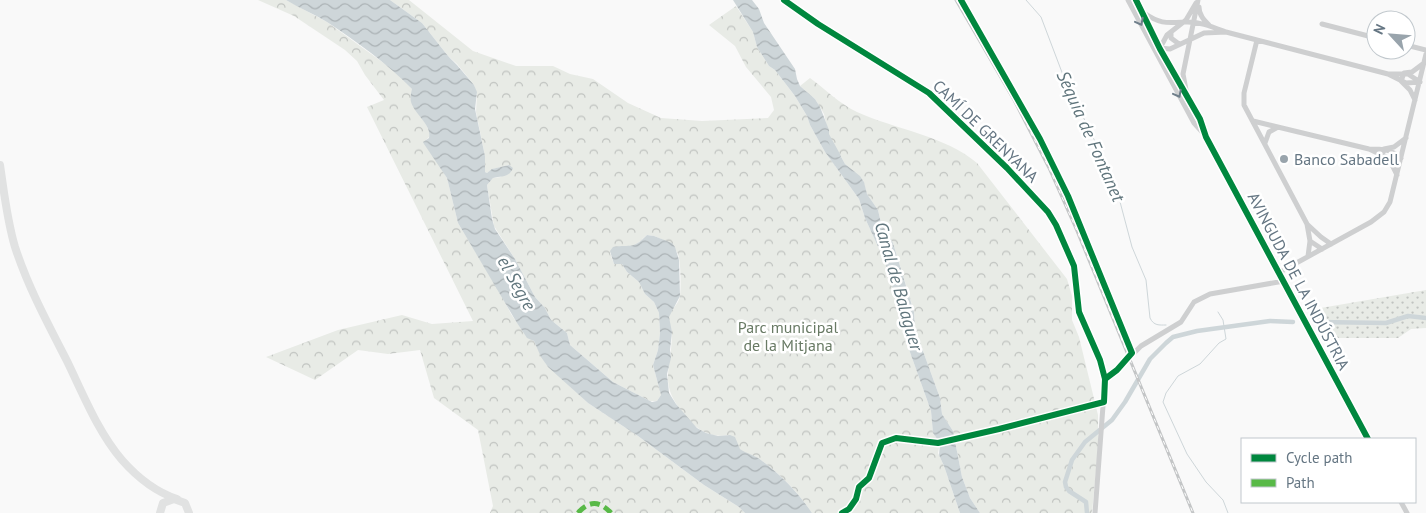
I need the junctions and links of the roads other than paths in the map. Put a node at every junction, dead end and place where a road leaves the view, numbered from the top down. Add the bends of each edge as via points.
1 (784, 0) edge
2 (1128, 0) edge
3 (1136, 0) edge
4 (1198, 0) edge
5 (1143, 13) junction
6 (1183, 22) junction
7 (1194, 23) junction
8 (1322, 24) dead end
9 (1210, 26) junction
10 (1171, 32) junction
11 (1226, 32) junction
12 (1208, 33) junction
13 (1366, 35) edge
14 (1190, 38) junction
15 (1257, 40) junction
16 (1179, 44) junction
17 (1152, 45) junction
18 (1160, 49) junction
19 (1426, 54) edge
20 (1159, 59) junction
21 (1424, 62) junction
22 (1404, 73) junction
23 (1388, 74) junction
24 (1401, 81) junction
25 (1420, 82) junction
26 (1187, 95) junction
27 (1415, 100) junction
28 (1253, 121) junction
29 (1279, 126) junction
30 (1206, 136) junction
31 (1406, 137) junction
32 (1265, 143) junction
33 (1369, 149) junction
34 (1384, 149) junction
35 (1382, 156) junction
36 (1401, 158) junction
37 (0, 165) edge
38 (1397, 175) junction
39 (1307, 224) junction
40 (1321, 237) junction
41 (1310, 241) junction
42 (1331, 244) junction
43 (1322, 249) junction
44 (1308, 256) junction
45 (1280, 272) junction
46 (1284, 282) junction
47 (1105, 379) junction
48 (1367, 438) edge
49 (155, 489) junction
50 (178, 499) junction
51 (160, 511) edge
52 (189, 513) edge
53 (1095, 513) edge

1 - 47 street, CAMÍ DE GRENYANA via 929,93 1039,201 1052,218 1072,260 1077,303
2 -> 17 street, AVINGUDA DE LA INDÚSTRIA
3 - 5 street, AVINGUDA DE LA INDÚSTRIA
4 - 6 street
4 - 7 street
4 - 9 street via 1199,12
5 - 6 street via 1163,23
5 - 18 street, AVINGUDA DE LA INDÚSTRIA
6 - 7 street
6 - 10 street
7 - 9 street
7 - 14 street
8 - 13 street
9 - 11 street
9 - 12 street
10 - 16 street via 1171,38
10 - 18 street via 1162,41
11 - 12 street
11 - 15 street
12 - 14 street
14 - 16 street
14 - 26 street via 1183,74
15 - 23 street
15 - 28 street via 1243,99
16 - 18 street
17 - 18 street
17 - 20 street, AVINGUDA DE LA INDÚSTRIA
18 - 20 street
18 - 26 street, AVINGUDA DE LA INDÚSTRIA
19 - 21 street
20 -> 30 street, AVINGUDA DE LA INDÚSTRIA via 1194,123
21 - 22 street via 1412,72
21 - 25 street
22 - 23 street
22 - 24 street
22 - 25 street
23 - 24 street
24 - 25 street via 1409,84
24 - 27 street
25 - 27 street
26 - 30 street, AVINGUDA DE LA INDÚSTRIA
27 - 31 street
28 - 29 street
28 - 32 street
29 - 32 street via 1269,132
29 - 33 street
30 - 45 street, AVINGUDA DE LA INDÚSTRIA
31 - 34 street via 1394,147
31 - 36 street
32 - 39 street
33 - 34 street
33 - 35 street
34 - 35 street
34 - 36 street
35 - 36 street
35 - 38 street
36 - 38 street
37 - 49 main road via 15,245 39,306 108,440 124,462
38 - 42 street via 1384,212
39 - 40 street
39 - 41 street
40 - 42 street
40 - 43 street
41 - 43 street
41 - 44 street
42 - 43 street
43 - 44 street
44 - 45 street
45 - 46 street, AVINGUDA DE LA INDÚSTRIA
46 - 47 street via 1202,297 1192,305 1181,322 1141,346
46 - 48 street, AVINGUDA DE LA INDÚSTRIA
47 - 53 street
49 - 50 main road
49 - 51 main road via 161,502
50 - 51 main road via 170,500
50 - 52 main road via 185,503

